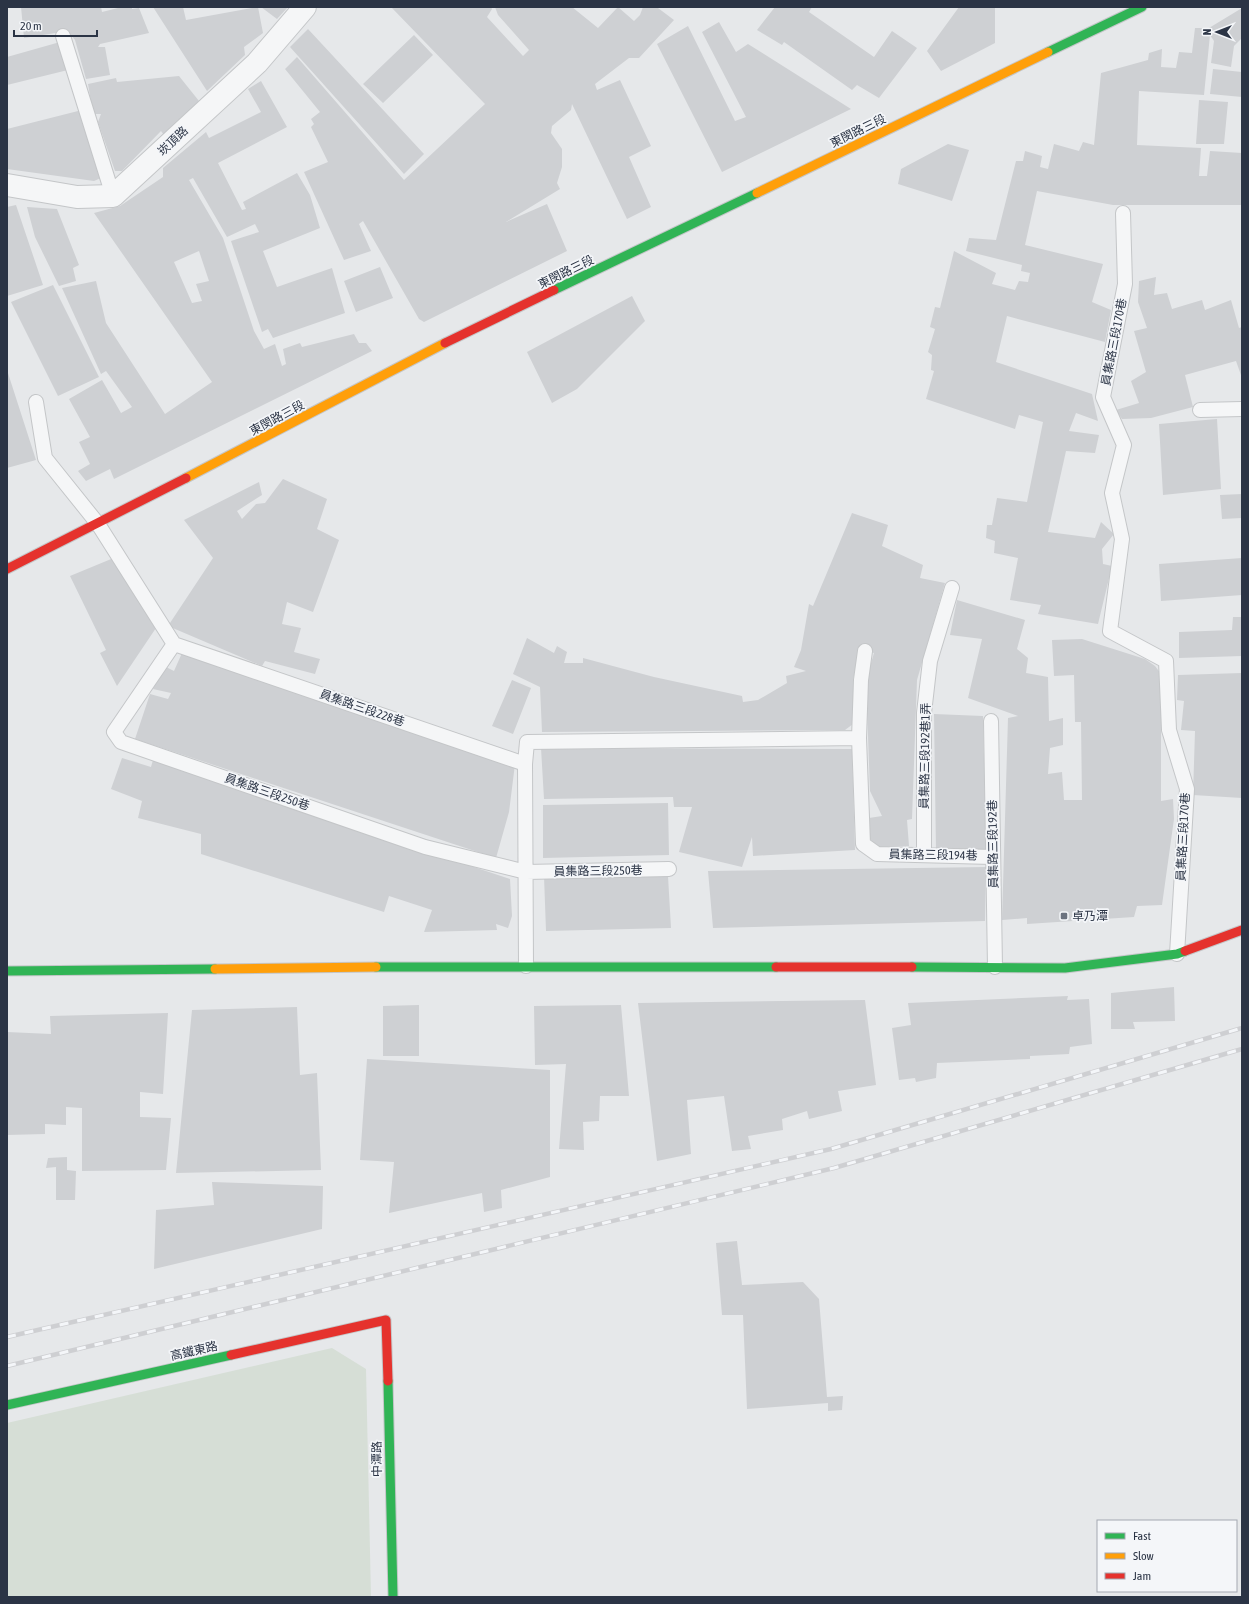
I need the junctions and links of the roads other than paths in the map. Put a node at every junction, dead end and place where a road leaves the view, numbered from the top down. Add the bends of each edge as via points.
1 (305, 7) edge
2 (1142, 7) edge
3 (63, 36) dead end
4 (7, 186) edge
5 (113, 196) junction
6 (1123, 214) dead end
7 (36, 402) dead end
8 (1242, 409) edge
9 (1200, 410) dead end
10 (98, 524) junction
11 (7, 569) edge
12 (952, 588) dead end
13 (174, 644) junction
14 (865, 651) dead end
15 (991, 721) dead end
16 (859, 738) junction
17 (525, 764) junction
18 (924, 855) junction
19 (992, 857) junction
20 (669, 869) dead end
21 (526, 872) junction
22 (1242, 930) edge
23 (1177, 954) junction
24 (526, 966) junction
25 (995, 967) junction
26 (7, 971) edge
27 (386, 1320) joint
28 (7, 1405) edge
29 (393, 1597) edge

1 - 5 street, 崁頂路 via 257,63
2 - 10 street, 東閔路三段 via 443,344
3 - 5 lane
4 - 5 street via 77,197
6 - 23 lane, 員集路三段170巷 via 1125,284 1103,397 1124,445 1112,493 1122,539 1110,631 1166,661 1169,730 1187,789
7 - 10 lane via 45,458
8 - 9 lane
10 - 11 street, 東閔路三段
10 - 13 lane
12 - 18 lane, 員集路三段192巷1弄 via 930,660 924,712
13 - 17 lane, 員集路三段228巷
13 - 21 lane, 員集路三段250巷 via 114,732 121,742 425,847
14 - 16 lane, 員集路三段194巷 via 860,680
15 - 19 lane, 員集路三段192巷
16 - 17 lane via 527,742
16 - 18 lane, 員集路三段194巷 via 863,844 877,854
17 - 21 lane
18 - 19 lane, 員集路三段194巷
19 - 25 lane, 員集路三段192巷
20 - 21 lane, 員集路三段250巷
21 - 24 lane
22 - 23 street
23 - 25 street via 1065,968
24 - 25 street
24 - 26 street
27 - 28 street, 高鐵東路
27 - 29 street, 中潭路

